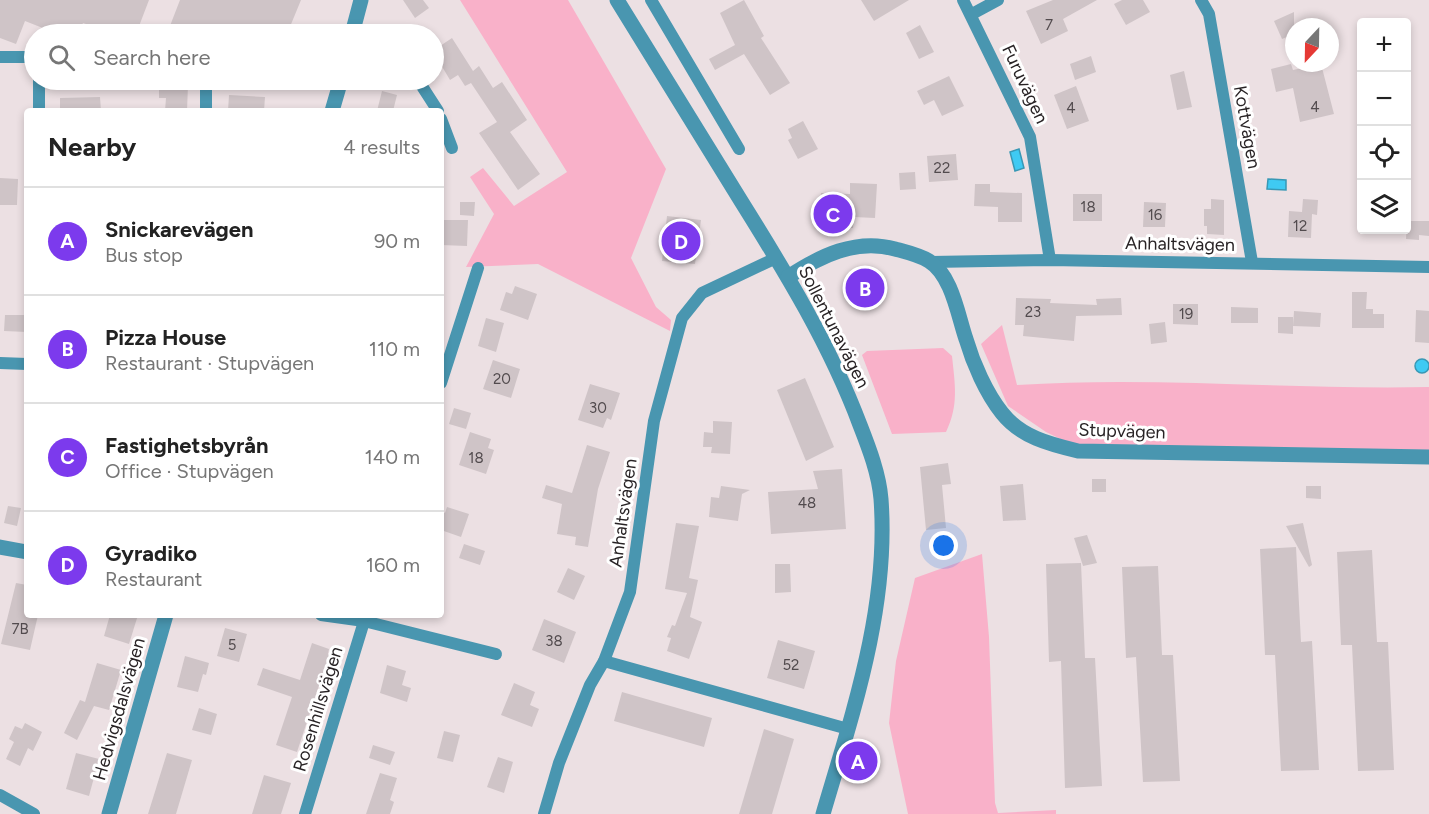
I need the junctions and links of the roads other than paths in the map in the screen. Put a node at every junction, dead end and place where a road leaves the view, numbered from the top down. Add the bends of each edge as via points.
1 (361, 0) edge
2 (617, 0) edge
3 (651, 0) edge
4 (963, 0) edge
5 (998, 0) edge
6 (1201, 0) edge
7 (972, 14) junction
8 (355, 24) edge
9 (0, 57) edge
10 (24, 57) edge
11 (39, 90) edge
12 (206, 90) edge
13 (338, 90) edge
14 (424, 90) edge
15 (39, 108) edge
16 (206, 108) edge
17 (334, 108) edge
18 (436, 108) edge
19 (444, 127) edge
20 (452, 148) dead end
21 (739, 149) dead end
22 (776, 258) junction
23 (1050, 260) junction
24 (931, 262) junction
25 (1252, 262) junction
26 (1429, 267) edge
27 (478, 268) dead end
28 (788, 277) junction
29 (0, 363) edge
30 (24, 364) edge
31 (444, 374) edge
32 (1429, 457) edge
33 (0, 547) edge
34 (24, 551) edge
35 (165, 618) edge
36 (365, 618) edge
37 (496, 654) dead end
38 (604, 661) junction
39 (848, 729) junction
40 (0, 795) edge
41 (34, 814) edge
42 (109, 814) edge
43 (305, 814) edge
44 (544, 814) edge
45 (823, 814) edge

1 - 8 street
2 - 22 street, Sollentunavägen
3 - 21 street
4 - 7 street, Furuvägen
5 - 7 street
6 - 25 street, Kottvägen via 1209,14
7 - 23 street, Furuvägen via 1030,137
9 - 10 street
11 - 15 street
12 - 16 street
13 - 17 street
14 - 18 street
19 - 20 street
22 - 28 street, Sollentunavägen
22 - 38 street, Anhaltsvägen via 702,293 682,318 654,421 630,592
23 - 24 street, Anhaltsvägen
23 - 25 street, Anhaltsvägen
24 - 28 street via 884,246 843,248 810,262
24 - 32 street, Stupvägen via 949,286 965,338 1001,412 1018,429 1043,442 1078,451
25 - 26 street, Anhaltsvägen
27 - 31 street
28 - 39 street, Sollentunavägen via 841,376 869,449 881,496 883,541 878,608
29 - 30 street
33 - 34 street
35 - 42 street, Hedvigsdalsvägen
36 - 37 street
36 - 43 street, Rosenhillsvägen
38 - 39 street
38 - 44 street, Anhaltsvägen via 590,685 559,763
39 - 45 street, Sollentunavägen
40 - 41 street

